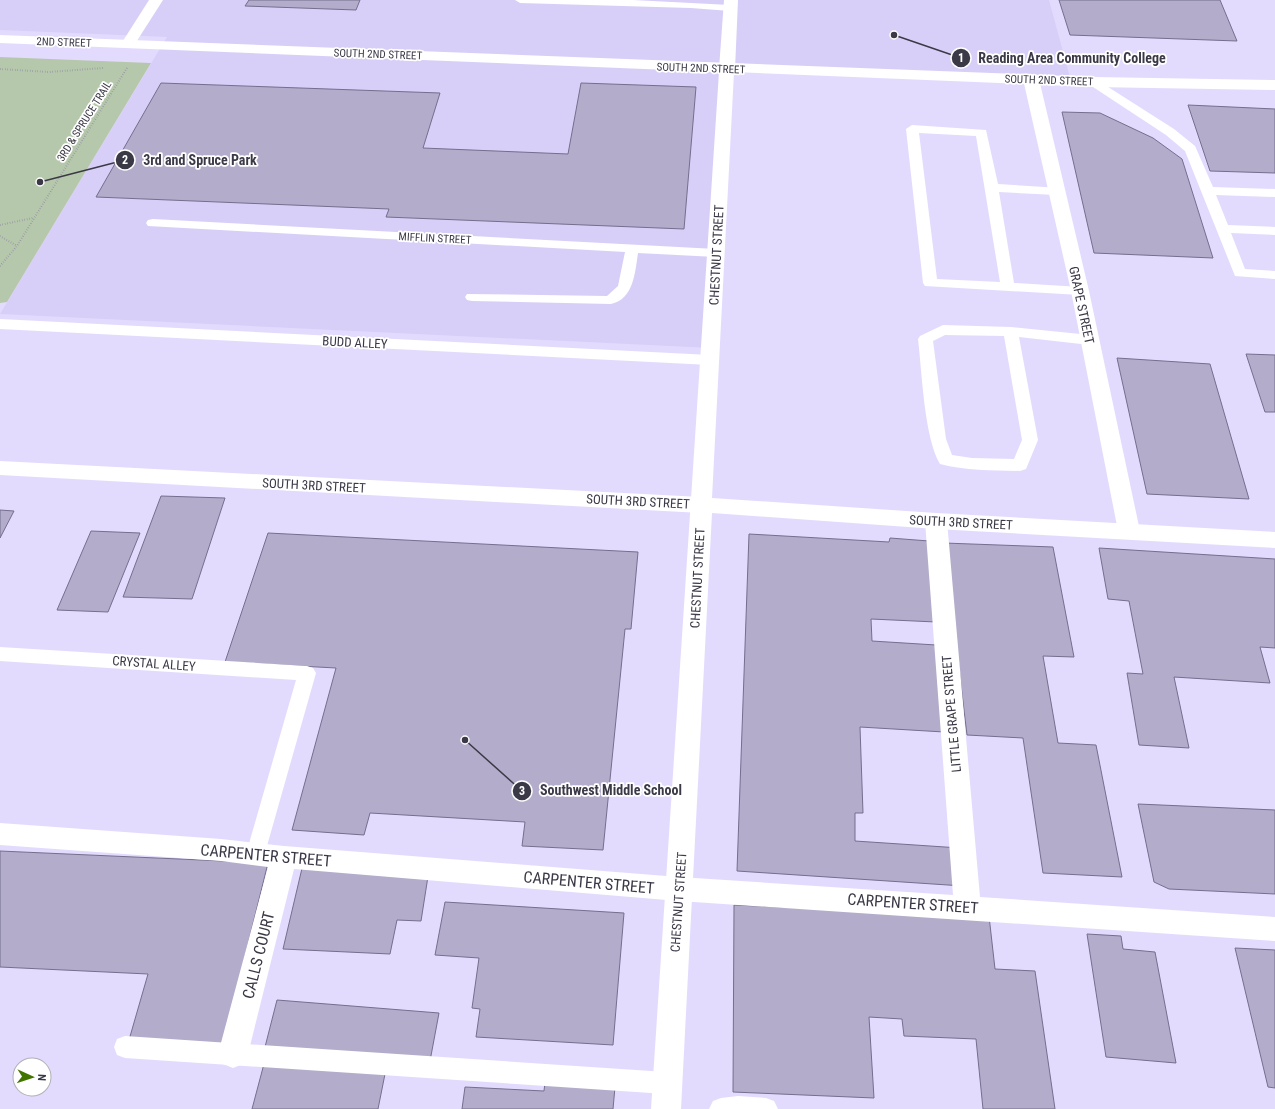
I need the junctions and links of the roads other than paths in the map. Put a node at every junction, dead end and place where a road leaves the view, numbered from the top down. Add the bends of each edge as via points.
1 (156, 0) edge
2 (520, 0) edge
3 (731, 4) edge
4 (0, 39) edge
5 (135, 44) junction
6 (727, 69) junction
7 (1031, 79) junction
8 (1094, 82) junction
9 (1275, 85) edge
10 (992, 188) junction
11 (1056, 191) junction
12 (1209, 191) junction
13 (1275, 193) edge
14 (153, 223) dead end
15 (1223, 229) junction
16 (1275, 231) edge
17 (632, 249) junction
18 (716, 253) junction
19 (1275, 275) edge
20 (1008, 287) junction
21 (1080, 291) junction
22 (472, 297) dead end
23 (0, 324) edge
24 (1011, 332) junction
25 (1090, 340) junction
26 (710, 360) junction
27 (0, 468) edge
28 (702, 505) junction
29 (936, 521) junction
30 (1129, 531) junction
31 (1275, 540) edge
32 (0, 654) edge
33 (0, 834) edge
34 (256, 854) junction
35 (284, 857) junction
36 (679, 889) junction
37 (967, 907) junction
38 (1275, 929) edge
39 (125, 1047) dead end
40 (233, 1054) junction
41 (666, 1083) junction
42 (666, 1109) edge
43 (722, 1109) edge
44 (766, 1109) edge

1 - 5 street
2 - 3 lane
3 - 6 street, CHESTNUT STREET
4 - 5 street, 2ND STREET
5 - 6 street, SOUTH 2ND STREET
6 - 7 street, SOUTH 2ND STREET
6 - 18 street, CHESTNUT STREET
7 - 8 street, SOUTH 2ND STREET
7 - 11 street, GRAPE STREET
8 - 9 street, SOUTH 2ND STREET
8 - 12 lane via 1170,132 1191,149
10 - 11 lane
10 - 20 lane
10 - 20 lane via 982,133 912,129 930,283
11 - 21 street, GRAPE STREET
12 - 13 lane
12 - 15 lane
14 - 17 lane, MIFFLIN STREET
15 - 16 lane
15 - 19 lane via 1240,273
17 - 18 lane, MIFFLIN STREET
17 - 22 lane via 625,287 611,300
18 - 26 street, CHESTNUT STREET
20 - 21 lane
21 - 25 street, GRAPE STREET
23 - 26 lane, BUDD ALLEY
24 - 24 lane via 942,330 925,339 938,439 946,460 972,464 1020,465 1030,440
24 - 25 lane
25 - 30 street, GRAPE STREET
26 - 28 street, CHESTNUT STREET
27 - 28 street, SOUTH 3RD STREET
28 - 29 street, SOUTH 3RD STREET
28 - 36 street, CHESTNUT STREET
29 - 30 street, SOUTH 3RD STREET
29 - 37 street, LITTLE GRAPE STREET
30 - 31 street, SOUTH 3RD STREET
32 - 34 lane, CRYSTAL ALLEY via 307,673
33 - 34 street, CARPENTER STREET
34 - 35 street, CARPENTER STREET
35 - 36 street, CARPENTER STREET
35 - 40 street, CALLS COURT
36 - 37 street, CARPENTER STREET
36 - 41 street, CHESTNUT STREET
37 - 38 street, CARPENTER STREET
39 - 40 lane
40 - 41 lane
41 - 42 street, CHESTNUT STREET
43 - 44 lane

